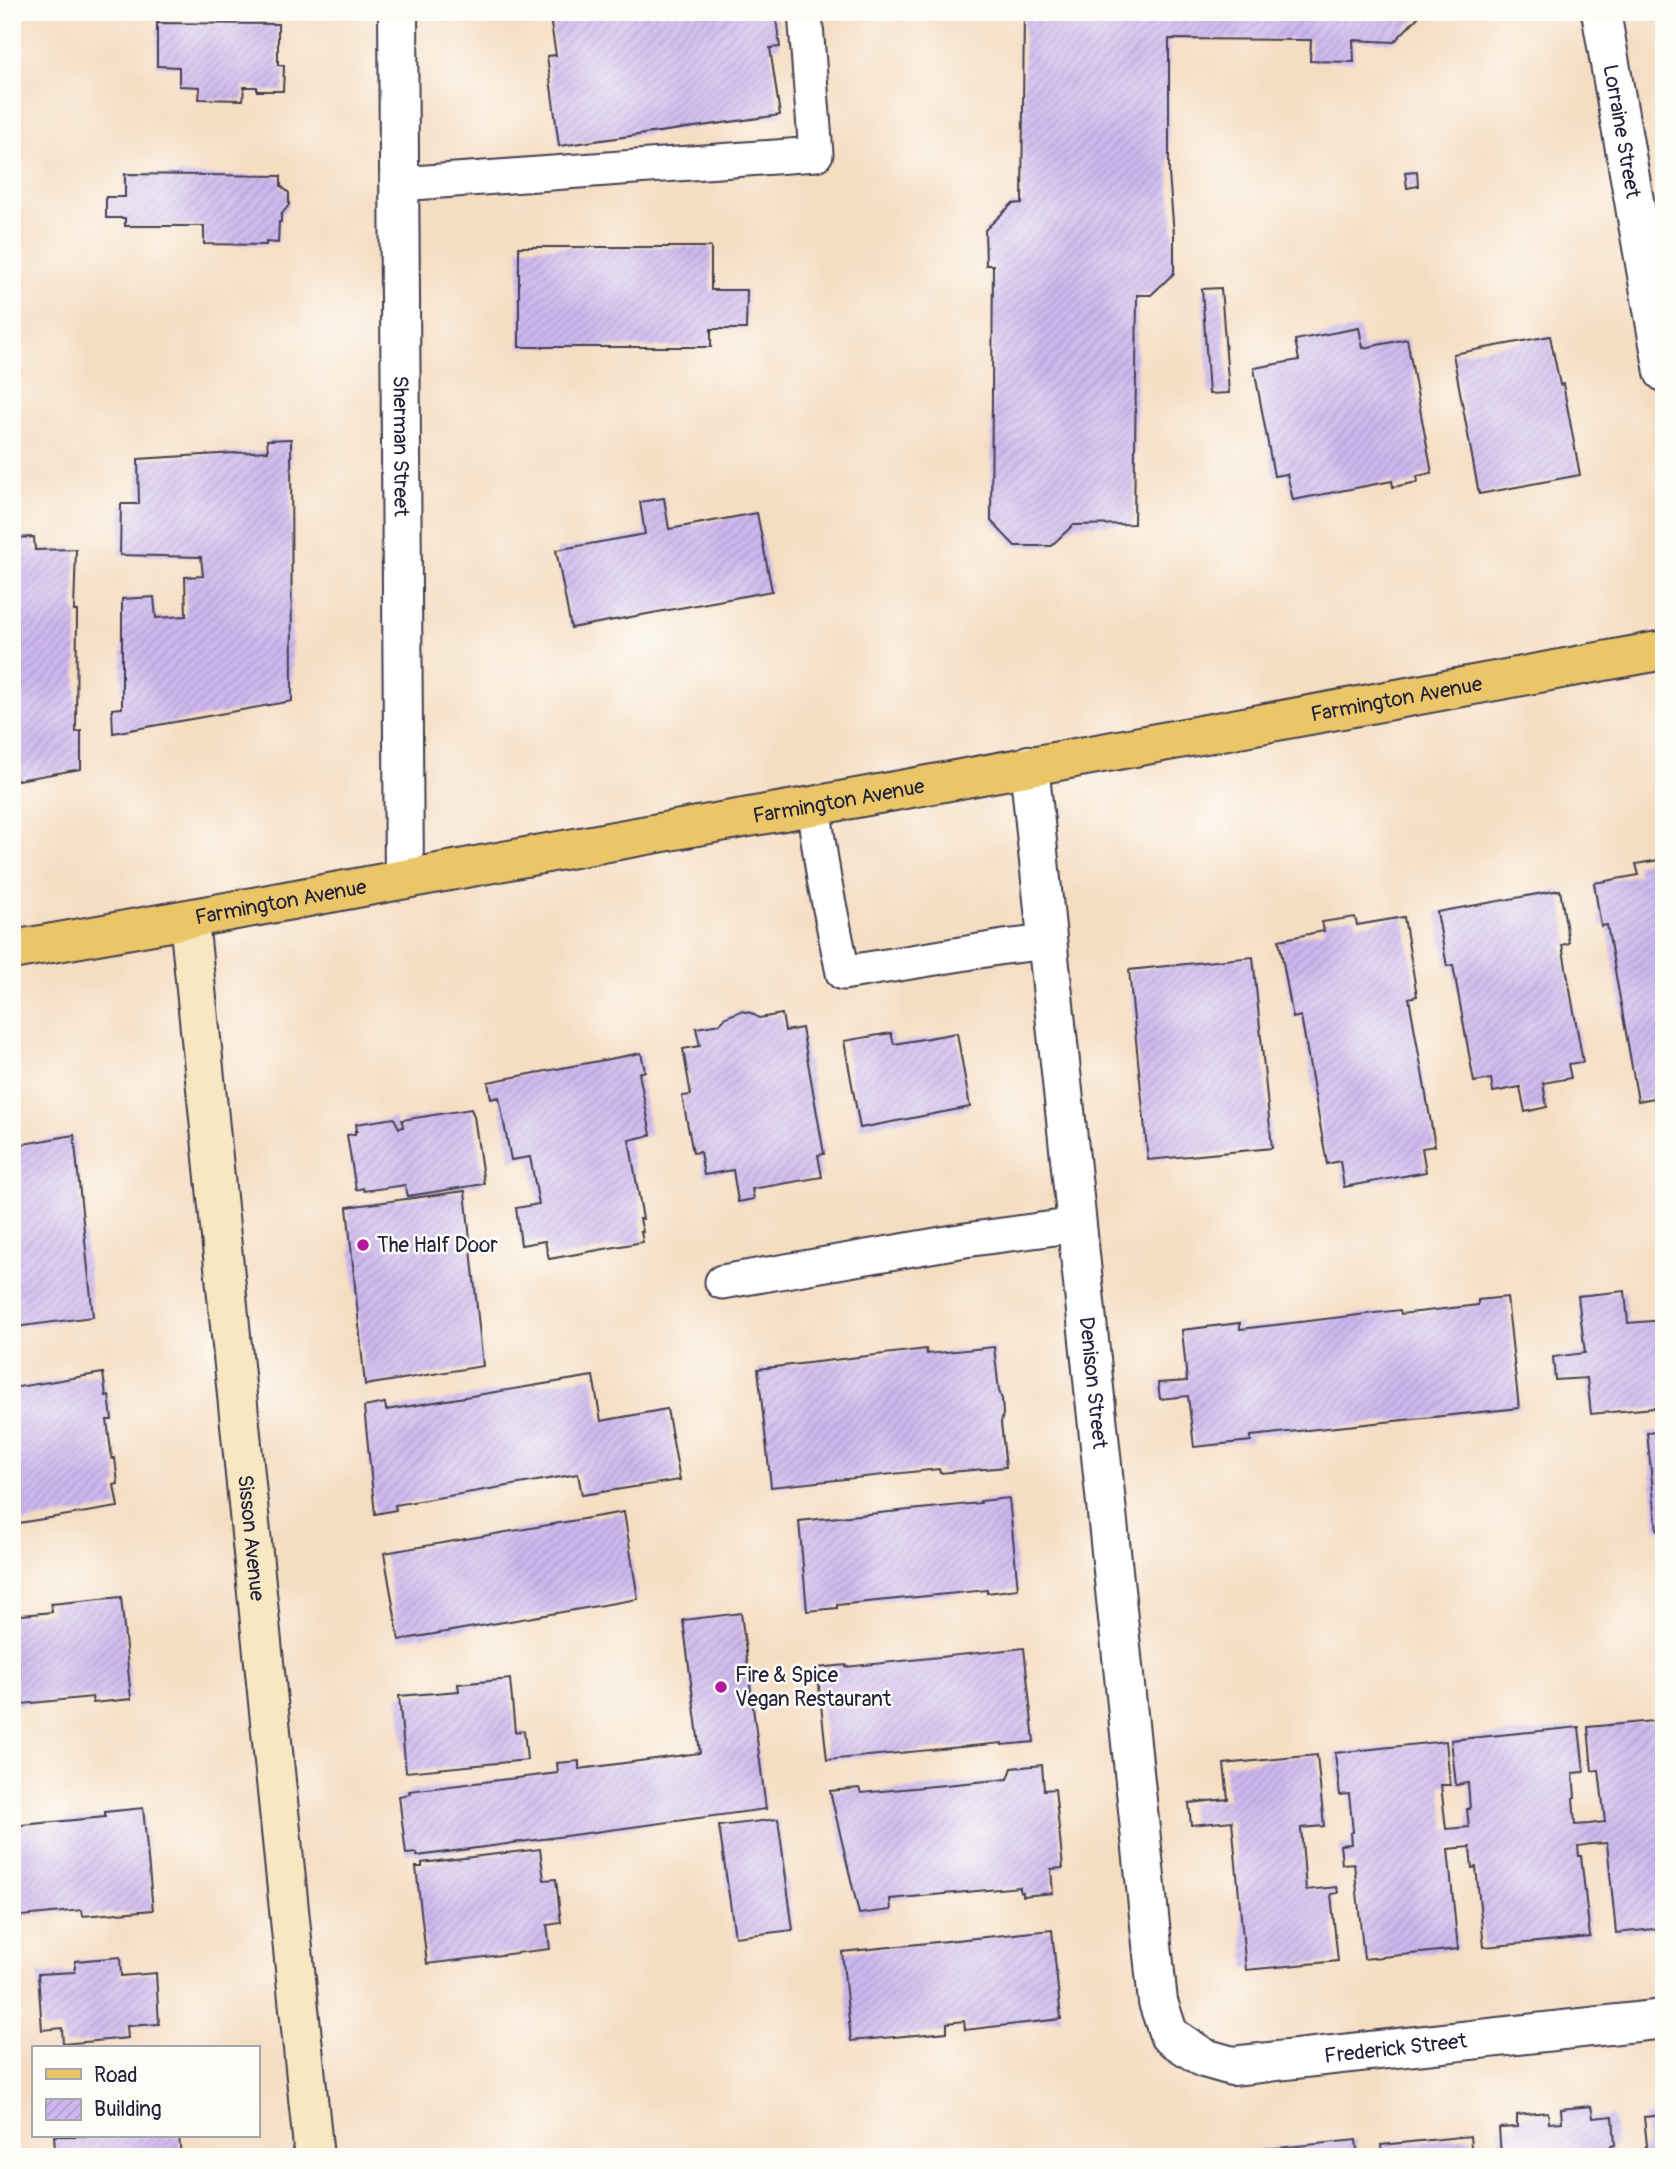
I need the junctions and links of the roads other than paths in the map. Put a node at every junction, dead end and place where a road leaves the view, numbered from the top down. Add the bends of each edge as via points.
1 (398, 12) edge
2 (805, 12) edge
3 (1601, 12) edge
4 (399, 184) junction
5 (1664, 372) edge
6 (1664, 650) edge
7 (1029, 765) junction
8 (813, 806) junction
9 (404, 879) junction
10 (189, 920) junction
11 (1048, 942) junction
12 (12, 950) edge
13 (1077, 1225) junction
14 (722, 1282) dead end
15 (1158, 2001) joint
16 (1664, 2019) edge
17 (314, 2157) edge

1 - 4 street, Sherman Street
2 - 4 lane via 816,154
3 - 5 street, Lorraine Street
4 - 9 street, Sherman Street
6 - 7 main road, Farmington Avenue
7 - 8 main road, Farmington Avenue
7 - 11 street, Denison Street
8 - 9 main road, Farmington Avenue
8 - 11 lane via 843,974
9 - 10 main road, Farmington Avenue
10 - 12 main road, Farmington Avenue
10 - 17 main road, Sisson Avenue
11 - 13 street, Denison Street
13 - 14 lane
13 - 15 street, Denison Street
15 - 16 street, Frederick Street via 1169,2035 1204,2058 1232,2066

